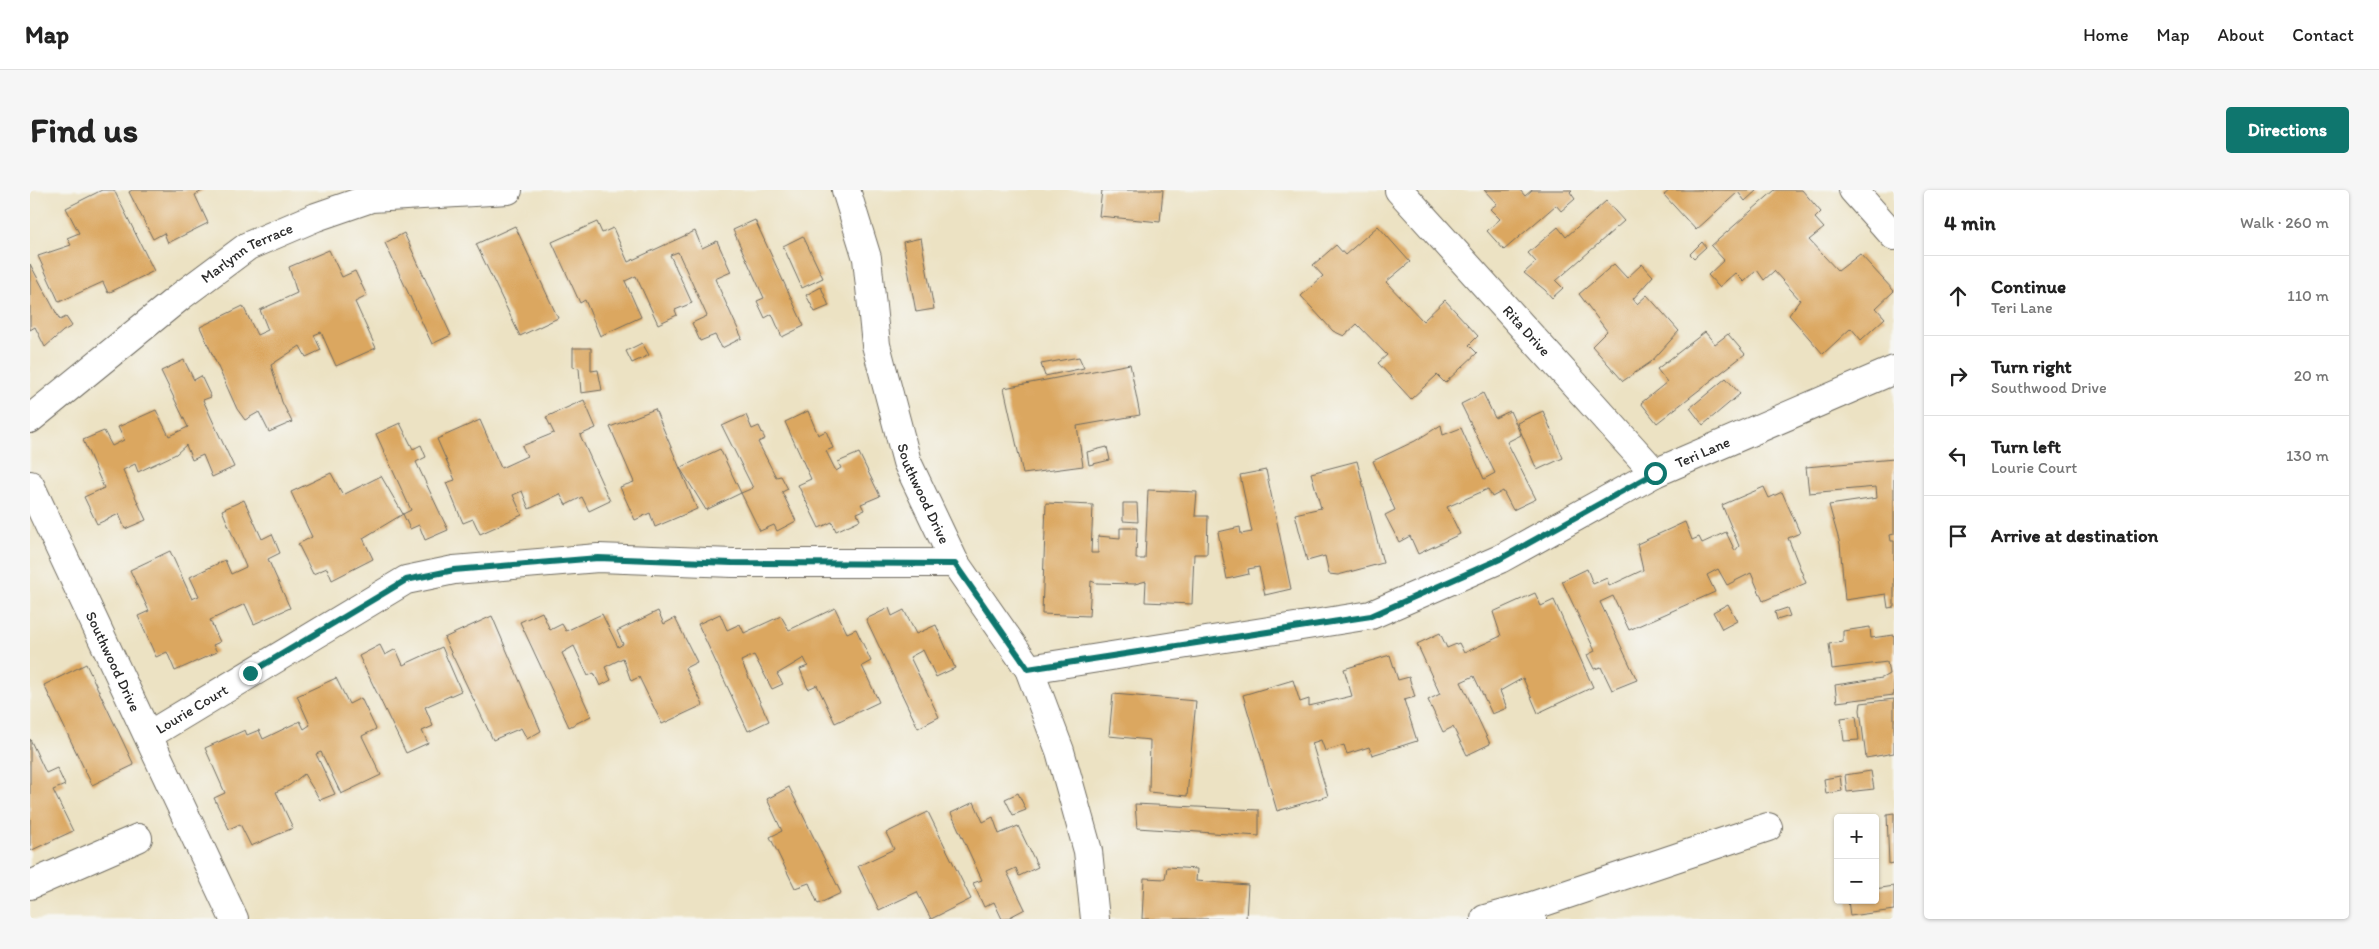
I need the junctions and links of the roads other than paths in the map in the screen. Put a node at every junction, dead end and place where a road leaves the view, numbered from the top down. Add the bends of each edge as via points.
1 (508, 190) edge
2 (846, 190) edge
3 (1398, 190) edge
4 (1853, 190) edge
5 (1894, 236) edge
6 (1894, 370) edge
7 (30, 420) edge
8 (1655, 473) junction
9 (30, 485) edge
10 (955, 564) junction
11 (1028, 669) junction
12 (149, 735) junction
13 (1768, 827) dead end
14 (138, 838) dead end
15 (30, 884) edge
16 (1531, 913) edge
17 (234, 919) edge
18 (1095, 919) edge
19 (1485, 919) edge

1 - 7 street, Marlynn Terrace via 371,198 248,246 181,296
2 - 10 street, Southwood Drive via 867,258 876,345 907,462
3 - 8 street, Rita Drive
4 - 5 street
6 - 8 street, Teri Lane
8 - 11 street, Teri Lane via 1500,559 1371,616
9 - 12 street, Southwood Drive
10 - 11 street, Southwood Drive
10 - 12 street, Lourie Court via 732,563 598,558 454,570 406,580
11 - 18 street, Southwood Drive via 1060,751 1088,851
12 - 17 street, Southwood Drive
13 - 16 street
14 - 15 street
16 - 19 street

